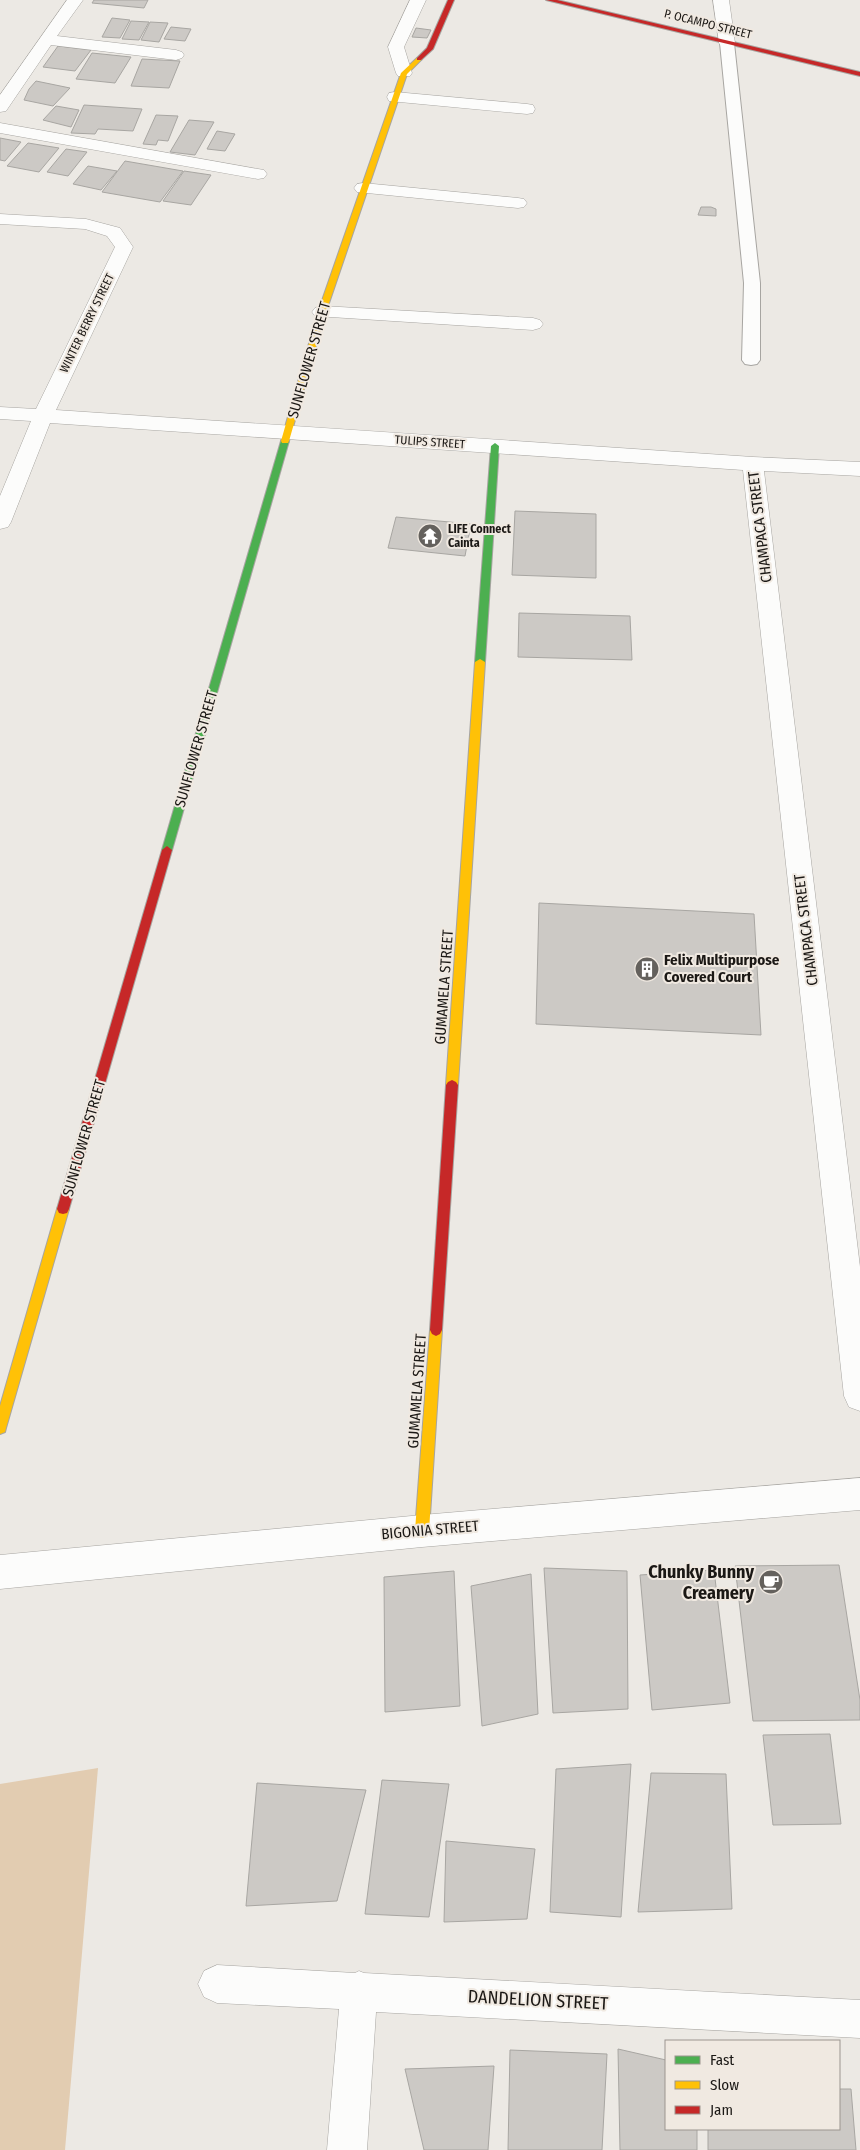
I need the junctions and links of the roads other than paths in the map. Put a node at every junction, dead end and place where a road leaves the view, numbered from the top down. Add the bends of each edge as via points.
1 (75, 0) edge
2 (418, 0) edge
3 (451, 0) edge
4 (549, 0) edge
5 (721, 0) edge
6 (47, 40) junction
7 (727, 43) junction
8 (176, 55) dead end
9 (404, 72) junction
10 (860, 74) edge
11 (395, 97) junction
12 (0, 107) edge
13 (527, 109) dead end
14 (0, 128) edge
15 (258, 174) dead end
16 (363, 188) junction
17 (518, 203) dead end
18 (0, 219) edge
19 (322, 312) junction
20 (533, 324) dead end
21 (751, 360) dead end
22 (0, 413) edge
23 (43, 416) junction
24 (288, 432) junction
25 (495, 446) junction
26 (752, 464) junction
27 (860, 469) edge
28 (0, 522) edge
29 (860, 1396) edge
30 (0, 1428) edge
31 (860, 1494) edge
32 (422, 1531) junction
33 (0, 1572) edge
34 (217, 1984) dead end
35 (359, 1990) junction
36 (860, 2018) edge
37 (347, 2150) edge

1 - 6 street
2 - 9 street via 396,47
3 - 9 street, SUNFLOWER STREET via 430,49
4 - 7 street, P. OCAMPO STREET
5 - 7 street
6 - 8 street
6 - 12 street
7 - 10 street, P. OCAMPO STREET
7 - 21 lane via 752,283
9 - 11 street, SUNFLOWER STREET
11 - 13 street
11 - 16 street, SUNFLOWER STREET
14 - 15 street
16 - 17 street
16 - 19 street, SUNFLOWER STREET
18 - 23 street, WINTER BERRY STREET via 86,224 114,232 124,247
19 - 20 street
19 - 24 street, SUNFLOWER STREET
22 - 23 street, TULIPS STREET
23 - 24 street, TULIPS STREET
23 - 28 street, WINTER BERRY STREET
24 - 25 street, TULIPS STREET
24 - 30 street, SUNFLOWER STREET
25 - 26 street, TULIPS STREET
25 - 32 street, GUMAMELA STREET
26 - 27 street, TULIPS STREET
26 - 29 street, CHAMPACA STREET
31 - 32 street, BIGONIA STREET
32 - 33 street, BIGONIA STREET
34 - 35 street, DANDELION STREET
35 - 36 street, DANDELION STREET
35 - 37 street

